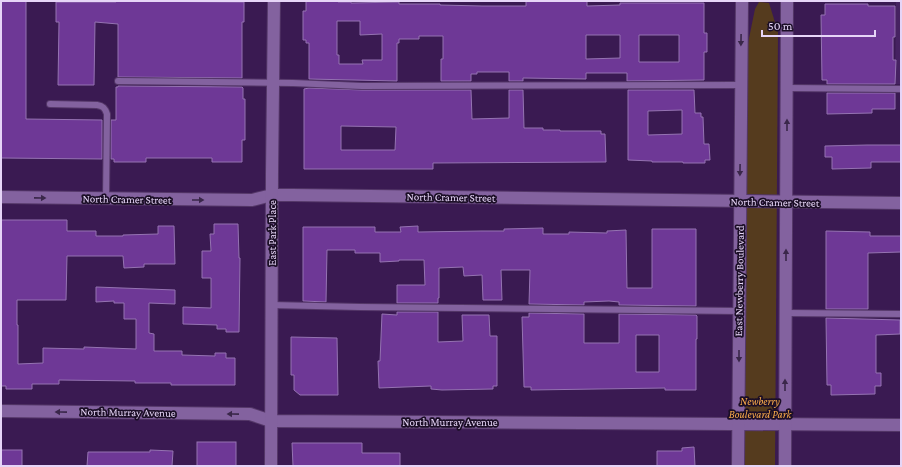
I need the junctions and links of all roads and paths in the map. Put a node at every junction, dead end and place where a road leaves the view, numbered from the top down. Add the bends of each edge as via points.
1 (274, 1) edge
2 (742, 1) edge
3 (787, 1) edge
4 (118, 81) dead end
5 (273, 83) junction
6 (741, 85) junction
7 (787, 88) junction
8 (901, 89) edge
9 (50, 104) dead end
10 (272, 195) junction
11 (1, 197) edge
12 (106, 199) junction
13 (740, 202) junction
14 (786, 202) junction
15 (901, 203) edge
16 (271, 305) junction
17 (739, 311) junction
18 (786, 313) junction
19 (901, 314) edge
20 (1, 411) edge
21 (271, 421) junction
22 (738, 423) junction
23 (785, 423) junction
24 (901, 424) edge
25 (271, 466) edge
26 (738, 466) edge
27 (785, 466) edge

1 - 5 street, East Park Place
2 -> 6 street, East Newberry Boulevard
3 - 7 street
4 - 5 lane
5 - 6 lane via 362,86
5 - 10 street, East Park Place
6 -> 13 street, East Newberry Boulevard
7 - 8 lane
14 -> 7 street
9 - 12 lane via 97,105 105,108
12 -> 10 street, North Cramer Street via 252,200
10 - 13 street, North Cramer Street
10 - 16 street, East Park Place
11 -> 12 street, North Cramer Street
13 - 14 street, North Cramer Street
13 - 17 street, East Newberry Boulevard
14 - 15 street, North Cramer Street
18 -> 14 street
16 - 17 lane
16 - 21 street, East Park Place
17 -> 22 street, East Newberry Boulevard
18 - 19 lane
23 -> 18 street
21 -> 20 street, North Murray Avenue via 250,414
21 - 22 street, North Murray Avenue
21 - 25 street, East Park Place
22 - 23 street, North Murray Avenue
22 - 26 street, East Newberry Boulevard
23 - 24 street, North Murray Avenue
23 - 27 street

